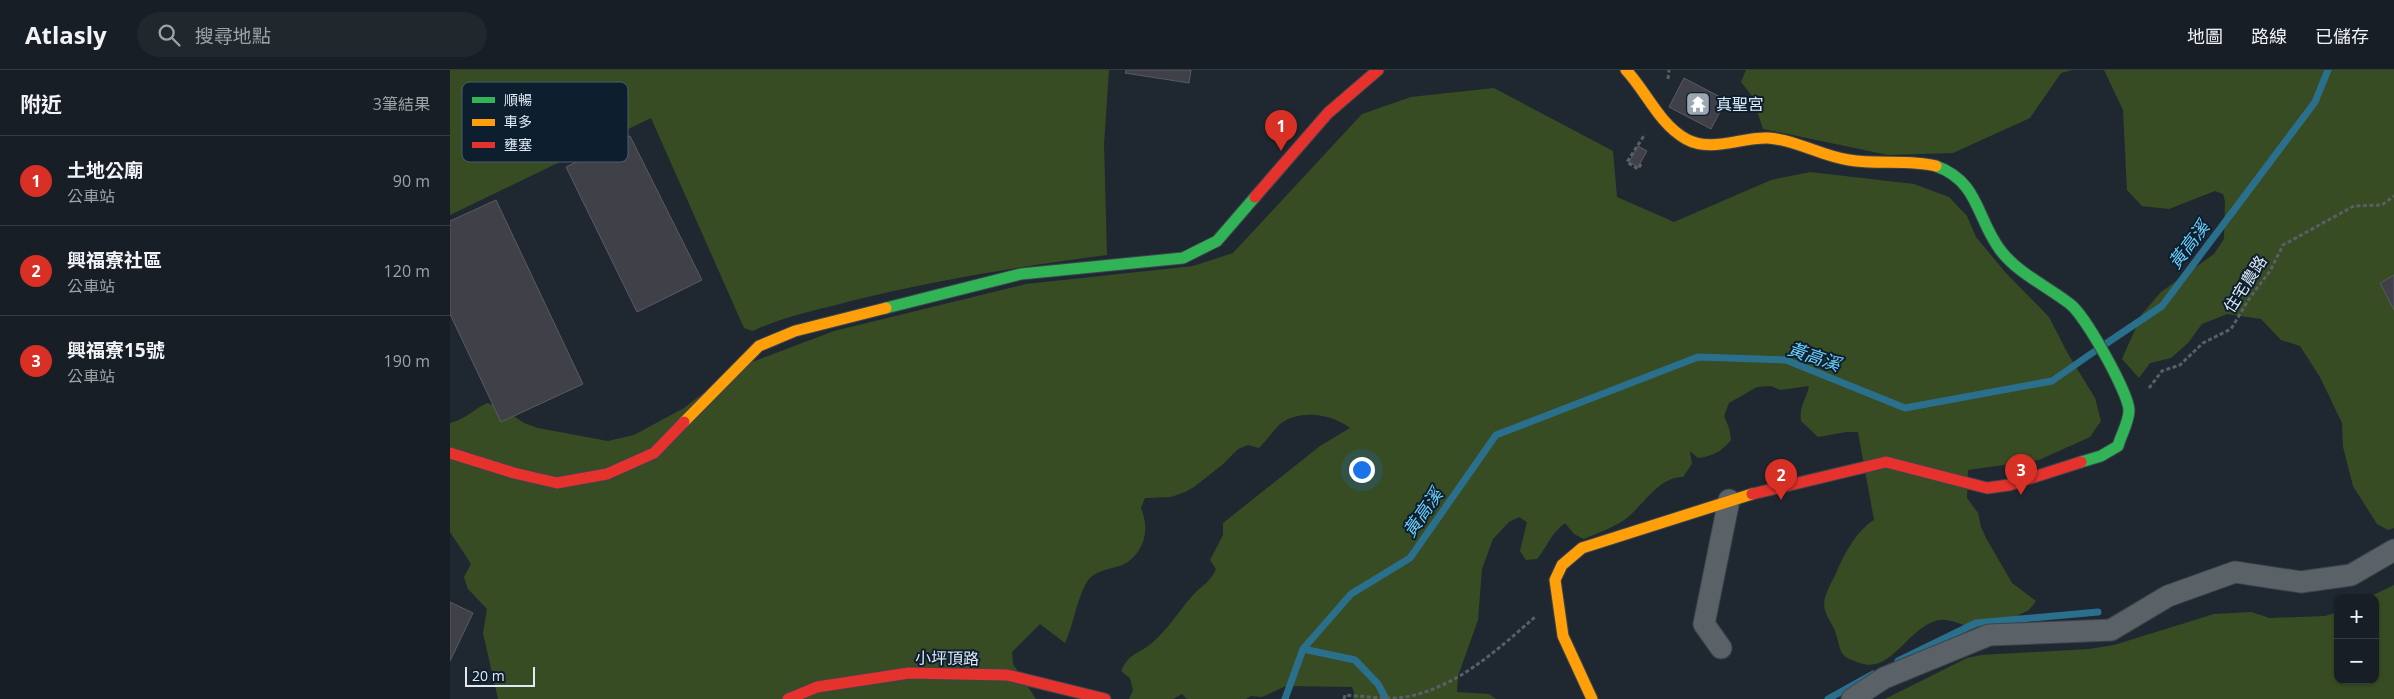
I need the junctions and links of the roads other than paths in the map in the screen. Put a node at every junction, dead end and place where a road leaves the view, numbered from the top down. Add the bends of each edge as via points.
1 (1378, 70) edge
2 (1626, 70) edge
3 (450, 453) edge
4 (1729, 500) junction
5 (2394, 550) edge
6 (1721, 648) dead end
7 (788, 699) edge
8 (1105, 699) edge
9 (1592, 699) edge
10 (1852, 699) edge

1 - 3 street via 1328,113 1217,240 1183,258 1021,274 795,331 759,346 654,453 607,474 556,483
2 - 4 street via 1679,135 1697,143 1712,145 1768,138 1846,160 1871,163 1911,161 1949,171 1976,196 2000,250 2012,263 2074,308 2119,381 2130,409 2118,446 2101,456 2009,485 1987,488 1886,462
4 - 6 street via 1704,624
4 - 9 street via 1582,548 1562,565 1555,580 1563,636
5 - 10 street via 2351,575 2302,582 2234,572 2168,596 2111,630 1989,635 1884,678
7 - 8 street, 小坪頂路 via 817,687 909,673 1007,675

